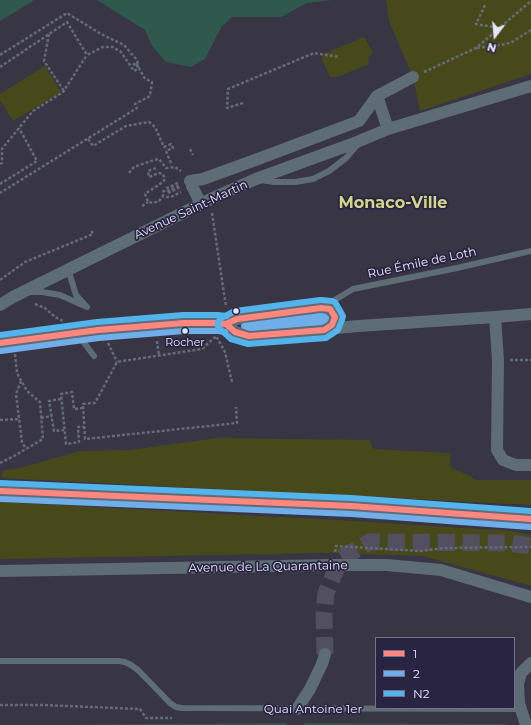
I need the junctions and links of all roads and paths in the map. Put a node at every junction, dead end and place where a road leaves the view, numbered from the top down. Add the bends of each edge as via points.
1 (531, 1) edge
2 (485, 5) dead end
3 (499, 28) junction
4 (531, 30) edge
5 (49, 34) junction
6 (476, 48) junction
7 (0, 55) edge
8 (87, 55) junction
9 (339, 57) dead end
10 (0, 67) edge
11 (138, 68) junction
12 (413, 77) joint
13 (531, 86) edge
14 (64, 91) junction
15 (376, 96) junction
16 (243, 103) dead end
17 (19, 128) junction
18 (388, 129) junction
19 (88, 139) junction
20 (362, 140) junction
21 (190, 149) dead end
22 (193, 155) dead end
23 (258, 159) junction
24 (171, 163) dead end
25 (0, 164) edge
26 (156, 168) dead end
27 (129, 173) dead end
28 (261, 177) junction
29 (191, 182) junction
30 (0, 184) edge
31 (0, 193) edge
32 (163, 196) junction
33 (198, 198) dead end
34 (148, 202) junction
35 (142, 206) dead end
36 (212, 212) dead end
37 (92, 230) dead end
38 (531, 251) edge
39 (68, 269) junction
40 (0, 280) edge
41 (23, 292) junction
42 (35, 304) dead end
43 (0, 305) edge
44 (226, 307) dead end
45 (321, 308) junction
46 (531, 314) edge
47 (496, 317) junction
48 (67, 323) dead end
49 (226, 324) junction
50 (324, 330) junction
51 (79, 332) junction
52 (157, 341) dead end
53 (108, 342) dead end
54 (0, 343) edge
55 (14, 353) dead end
56 (94, 356) dead end
57 (159, 356) junction
58 (498, 360) junction
59 (531, 360) edge
60 (117, 362) junction
61 (21, 380) junction
62 (232, 382) dead end
63 (61, 399) junction
64 (236, 407) dead end
65 (83, 408) junction
66 (52, 416) junction
67 (41, 418) junction
68 (19, 419) junction
69 (0, 420) edge
70 (84, 427) junction
71 (64, 430) junction
72 (26, 449) junction
73 (0, 463) edge
74 (531, 465) edge
75 (0, 491) edge
76 (531, 519) edge
77 (531, 547) edge
78 (334, 565) junction
79 (0, 571) edge
80 (531, 597) edge
81 (325, 654) tunnel mouth
82 (0, 660) edge
83 (531, 663) edge
84 (0, 705) edge
85 (297, 708) junction
86 (375, 708) edge
87 (515, 709) edge
88 (520, 709) junction
89 (146, 718) dead end
90 (526, 725) edge

1 - 3 path
2 - 3 path via 476,24
3 - 6 path
4 - 6 path via 506,44
5 - 8 path via 67,22
5 - 10 path
5 - 14 path via 44,61
6 - 12 path
7 - 11 path, bridge via 67,13 124,45 140,65 136,67 134,64 136,63
8 - 11 path via 103,47 113,47 121,52 134,71
8 - 14 path
9 - 16 path via 314,53 228,89 227,108
11 - 19 path via 145,79 152,82 150,96 136,104 137,108
12 - 15 street
13 - 18 street, Avenue Saint-Martin
14 - 17 path via 33,111
15 - 18 street
15 - 23 street via 359,120
17 - 25 path via 2,149
17 - 30 path via 37,161
18 - 20 street, Avenue Saint-Martin
19 - 24 path via 93,146 126,126 149,122 155,127 164,146 171,144 173,148 166,151
19 - 31 path
20 - 28 street, Avenue Saint-Martin
20 - 28 lane via 346,158 313,179 274,182
21 - 22 path
23 - 28 street
23 - 29 street
26 - 34 path via 148,171 150,177 159,173 163,174 165,179 145,194
27 - 29 path via 134,167 159,159 166,168 175,167
28 - 39 street, Avenue Saint-Martin
29 - 32 path via 171,197
29 - 32 path via 167,188
29 - 33 street
32 - 34 path via 154,203
34 - 35 path
36 - 44 path
37 - 40 path via 93,234 25,262
38 - 45 lane, Rue Émile de Loth via 353,289
39 - 41 street, Avenue Saint-Martin
39 - 41 lane via 76,295 88,307 60,295
41 - 43 street, Avenue Saint-Martin
42 - 48 path
45 - 49 street via 237,319
45 - 50 street via 330,309 335,316 332,325
46 - 47 street
47 - 50 street
47 - 58 street
49 - 50 street via 235,332 250,336
49 - 51 street via 184,323
51 - 54 street
51 - 56 lane
52 - 57 path
53 - 60 path
55 - 61 path via 17,373
57 - 60 path
57 - 62 path via 202,349 216,336 225,352
58 - 59 path
58 - 74 street via 497,450 503,460 516,465
60 - 65 path via 95,403 83,404
61 - 67 path via 27,391 40,402
61 - 68 path via 16,394
63 - 65 path via 61,394 72,392 74,409
63 - 66 path via 49,401
63 - 71 path
64 - 70 path via 237,422 85,439
65 - 70 path
66 - 67 path
66 - 71 path via 54,431
67 - 72 path via 43,438
68 - 69 path
68 - 72 path via 22,442
70 - 71 path via 78,427 79,442 66,444
72 - 73 path
75 - 76 street via 351,506
77 - 78 path via 445,548 420,551 336,546
78 - 79 street, Avenue de La Quarantaine
78 - 80 street, Avenue de La Quarantaine via 387,565 441,570
81 - 85 street via 310,690
82 - 85 lane, Quai Antoine 1er via 125,662 138,670 176,707
83 - 88 street via 519,678
84 - 89 path via 140,709
85 - 86 lane, Quai Antoine 1er
87 - 88 lane, Quai Antoine 1er
88 - 90 street

